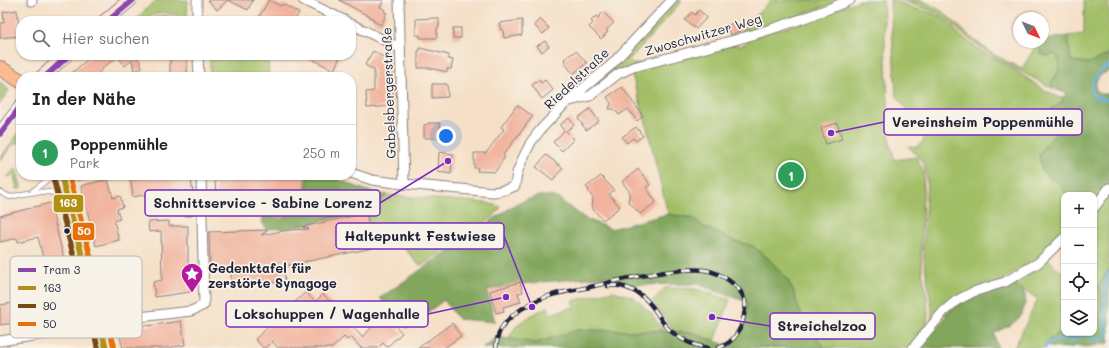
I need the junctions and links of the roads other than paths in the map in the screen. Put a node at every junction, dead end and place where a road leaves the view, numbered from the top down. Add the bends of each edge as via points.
1 (130, 0) edge
2 (197, 0) edge
3 (303, 0) edge
4 (399, 0) edge
5 (672, 0) edge
6 (850, 0) edge
7 (111, 16) edge
8 (198, 16) edge
9 (336, 16) edge
10 (356, 26) edge
11 (400, 48) junction
12 (61, 60) edge
13 (198, 60) edge
14 (0, 68) edge
15 (47, 72) edge
16 (199, 72) edge
17 (16, 78) edge
18 (567, 102) junction
19 (16, 110) edge
20 (0, 131) edge
21 (356, 175) edge
22 (52, 180) edge
23 (60, 180) edge
24 (201, 180) edge
25 (404, 184) junction
26 (1109, 188) edge
27 (34, 191) junction
28 (0, 192) edge
29 (67, 198) junction
30 (1097, 204) edge
31 (1061, 241) edge
32 (82, 256) edge
33 (142, 317) edge
34 (19, 338) edge
35 (103, 338) edge
36 (0, 341) edge
37 (106, 348) edge
38 (913, 348) edge

1 - 7 street
2 - 8 street
3 - 9 street
4 - 11 street, Gabelsbergerstraße
5 - 18 street, Riedelstraße via 611,65
6 - 18 street, Zwoschwitzer Weg via 741,38 633,67 618,74 590,96
10 - 11 street
11 - 25 street, Gabelsbergerstraße
12 - 15 street
13 - 16 street
14 - 17 main road
18 - 25 street, Riedelstraße via 530,142 517,172 515,186 493,192
19 - 20 street
21 - 25 street via 372,180
22 - 27 lane
23 - 29 main road
24 - 33 street via 204,305 190,311
26 - 30 street
27 - 28 lane via 10,197
27 - 29 lane via 54,193
29 - 32 main road
31 - 38 street via 1038,263 1005,282 972,292 956,302 944,311
34 - 36 street
35 - 37 main road

